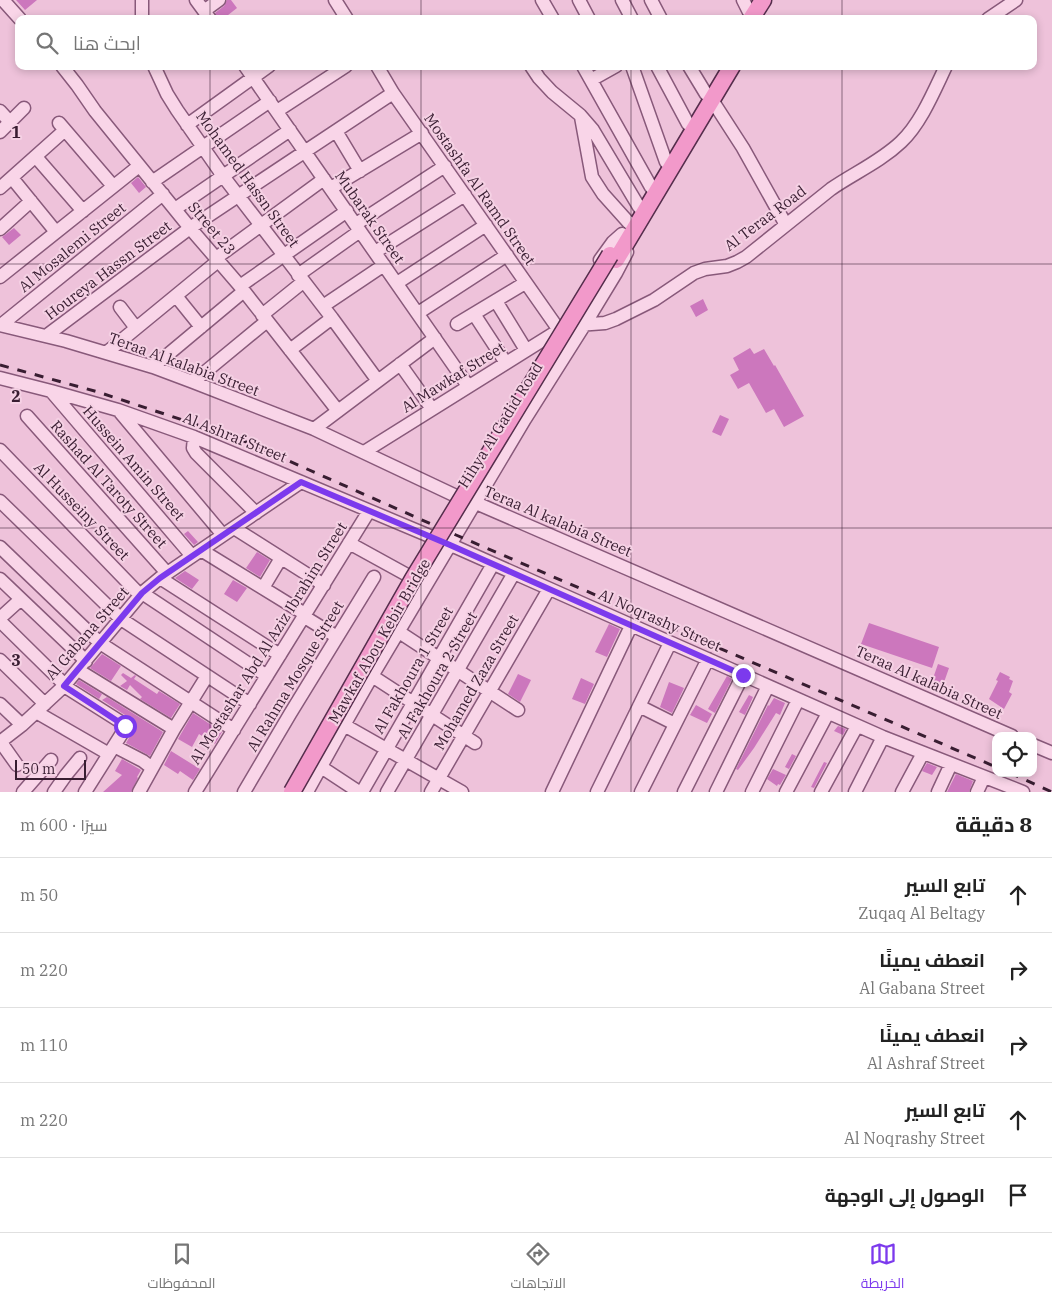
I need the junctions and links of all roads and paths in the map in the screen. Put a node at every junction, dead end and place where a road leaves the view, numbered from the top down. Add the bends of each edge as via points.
1 (3, 0) edge
2 (142, 0) edge
3 (196, 0) edge
4 (220, 0) edge
5 (335, 0) edge
6 (542, 0) edge
7 (579, 0) edge
8 (622, 0) edge
9 (652, 0) edge
10 (743, 0) edge
11 (763, 0) edge
12 (771, 0) edge
13 (1016, 0) edge
14 (16, 15) edge
15 (142, 15) edge
16 (207, 15) edge
17 (341, 15) edge
18 (551, 15) edge
19 (587, 15) edge
20 (630, 15) edge
21 (659, 15) edge
22 (752, 15) edge
23 (756, 15) edge
24 (757, 15) edge
25 (994, 15) edge
26 (65, 70) edge
27 (156, 70) edge
28 (248, 70) edge
29 (264, 70) edge
30 (339, 70) edge
31 (379, 70) edge
32 (534, 70) edge
33 (585, 70) edge
34 (608, 70) edge
35 (633, 70) edge
36 (659, 70) edge
37 (692, 70) edge
38 (721, 70) edge
39 (729, 70) edge
40 (944, 70) edge
41 (254, 77) junction
42 (591, 80) junction
43 (393, 92) junction
44 (709, 97) junction
45 (274, 106) junction
46 (24, 108) dead end
47 (0, 111) edge
48 (580, 115) junction
49 (10, 122) junction
50 (688, 124) junction
51 (187, 125) junction
52 (290, 130) junction
53 (336, 131) junction
54 (0, 132) edge
55 (422, 133) junction
56 (202, 147) junction
57 (305, 152) junction
58 (36, 156) junction
59 (666, 162) junction
60 (139, 166) junction
61 (445, 166) junction
62 (360, 170) junction
63 (223, 176) junction
64 (12, 178) junction
65 (152, 182) junction
66 (328, 184) junction
67 (113, 186) junction
68 (651, 187) junction
69 (0, 188) edge
70 (162, 194) junction
71 (465, 195) junction
72 (238, 196) junction
73 (31, 201) junction
74 (639, 206) junction
75 (175, 209) junction
76 (83, 211) junction
77 (347, 212) junction
78 (261, 225) junction
79 (486, 225) junction
80 (786, 225) junction
81 (190, 228) junction
82 (358, 228) junction
83 (0, 229) edge
84 (56, 232) junction
85 (627, 232) junction
86 (376, 252) junction
87 (507, 255) junction
88 (284, 256) junction
89 (613, 257) junction
90 (217, 260) junction
91 (384, 265) junction
92 (0, 277) edge
93 (301, 278) junction
94 (397, 283) junction
95 (525, 283) junction
96 (242, 288) junction
97 (176, 296) junction
98 (496, 301) junction
99 (323, 306) junction
100 (120, 308) dead end
101 (418, 313) junction
102 (474, 314) junction
103 (265, 318) junction
104 (332, 318) junction
105 (457, 324) dead end
106 (585, 324) junction
107 (1, 325) edge
108 (201, 327) junction
109 (136, 328) junction
110 (559, 330) junction
111 (46, 336) junction
112 (435, 338) junction
113 (290, 350) junction
114 (526, 350) junction
115 (106, 353) junction
116 (506, 363) junction
117 (400, 364) junction
118 (153, 367) junction
119 (378, 380) junction
120 (3, 381) edge
121 (193, 382) junction
122 (468, 386) junction
123 (51, 391) junction
124 (432, 409) junction
125 (118, 410) junction
126 (338, 411) junction
127 (27, 416) dead end
128 (314, 429) junction
129 (194, 436) junction
130 (0, 450) edge
131 (364, 452) junction
132 (301, 482) junction
133 (456, 496) junction
134 (0, 501) edge
135 (476, 503) junction
136 (369, 511) junction
137 (256, 513) junction
138 (228, 532) junction
139 (432, 538) junction
140 (349, 543) junction
141 (450, 545) junction
142 (0, 547) edge
143 (197, 553) junction
144 (281, 558) junction
145 (493, 564) junction
146 (230, 568) junction
147 (514, 574) junction
148 (164, 576) junction
149 (410, 576) junction
150 (374, 577) dead end
151 (0, 579) edge
152 (222, 579) dead end
153 (324, 585) junction
154 (263, 588) junction
155 (549, 589) junction
156 (141, 594) junction
157 (21, 599) junction
158 (304, 615) junction
159 (121, 619) junction
160 (0, 620) edge
161 (632, 626) junction
162 (399, 632) junction
163 (337, 638) junction
164 (100, 643) junction
165 (670, 643) junction
166 (280, 656) junction
167 (439, 658) junction
168 (708, 659) junction
169 (0, 660) edge
170 (82, 666) junction
171 (458, 671) junction
172 (743, 675) junction
173 (207, 676) junction
174 (268, 676) junction
175 (372, 676) junction
176 (65, 685) junction
177 (768, 686) junction
178 (489, 691) junction
179 (798, 700) junction
180 (190, 702) junction
181 (413, 703) junction
182 (0, 704) edge
183 (250, 704) junction
184 (639, 706) junction
185 (40, 708) junction
186 (518, 710) dead end
187 (828, 713) junction
188 (432, 715) junction
189 (675, 724) junction
190 (22, 725) junction
191 (344, 725) junction
192 (856, 726) junction
193 (174, 728) junction
194 (234, 730) junction
195 (1003, 732) edge
196 (464, 736) junction
197 (883, 737) junction
198 (0, 742) edge
199 (475, 743) dead end
200 (1037, 747) edge
201 (386, 749) junction
202 (112, 750) junction
203 (923, 753) junction
204 (1052, 753) edge
205 (80, 758) dead end
206 (51, 760) dead end
207 (406, 760) junction
208 (951, 764) junction
209 (17, 765) dead end
210 (321, 767) junction
211 (152, 768) junction
212 (984, 777) junction
213 (439, 779) junction
214 (1007, 789) edge
215 (23, 792) edge
216 (54, 792) edge
217 (85, 792) edge
218 (139, 792) edge
219 (195, 792) edge
220 (244, 792) edge
221 (290, 792) edge
222 (301, 792) edge
223 (307, 792) edge
224 (361, 792) edge
225 (388, 792) edge
226 (431, 792) edge
227 (462, 792) edge
228 (552, 792) edge
229 (598, 792) edge
230 (641, 792) edge
231 (684, 792) edge
232 (716, 792) edge
233 (752, 792) edge
234 (786, 792) edge
235 (820, 792) edge
236 (855, 792) edge
237 (902, 792) edge
238 (938, 792) edge
239 (977, 792) edge
240 (1023, 792) edge

1 - 14 street
2 - 15 street
3 - 16 street
4 - 16 street
5 - 17 street
6 - 18 street
7 - 19 street
8 - 20 street
9 - 21 street
10 - 22 street
11 - 23 main road
12 - 24 main road
13 - 25 street
26 - 60 street, Street 23
27 - 51 street, Mohamed Hassn Street
28 - 41 street, Mubarak Street
29 - 41 street
30 - 45 street
31 - 43 street, Mostashfa Al Ramd Street
32 - 48 street via 552,92
33 - 42 street
34 - 42 street
35 - 59 street
36 - 50 street
37 - 44 street
38 - 44 main road, Hihya Al Gadid Road
39 - 44 main road, Hihya Al Gadid Road
40 - 80 street, Al Teraa Road via 916,124 901,142 831,189
41 - 45 street, Mubarak Street
41 - 51 street
42 - 68 street
43 - 53 street, Houreya Hassn Street
43 - 55 street, Mostashfa Al Ramd Street
44 - 50 main road, Hihya Al Gadid Road
44 - 80 street via 743,148
44 - 85 main road, Hihya Al Gadid Road
45 - 52 street, Mubarak Street
45 - 56 street
46 - 49 street
47 - 49 street
48 - 74 street via 593,130
48 - 85 street via 592,177
49 - 54 street
50 - 59 main road, Hihya Al Gadid Road
51 - 56 street, Mohamed Hassn Street
52 - 57 street, Mubarak Street
52 - 63 street
53 - 57 street, Houreya Hassn Street
53 - 62 street
55 - 61 street, Mostashfa Al Ramd Street
55 - 62 street
56 - 63 street, Mohamed Hassn Street
56 - 65 street
57 - 66 street, Mubarak Street
57 - 72 street, Houreya Hassn Street
58 - 64 street
58 - 67 street via 62,126
58 - 76 street
59 - 68 main road, Hihya Al Gadid Road
60 - 65 street, Street 23
60 - 67 street
61 - 71 street, Mostashfa Al Ramd Street
61 - 82 street
62 - 66 street
63 - 72 street, Mohamed Hassn Street
63 - 75 street
64 - 69 street
64 - 73 street
65 - 70 street, Street 23
66 - 77 street, Mubarak Street
66 - 78 street
67 - 76 street
68 - 74 main road, Hihya Al Gadid Road
70 - 75 street, Street 23
70 - 107 street, Al Mosalemi Street
71 - 79 street, Mostashfa Al Ramd Street
71 - 86 street
72 - 78 street, Mohamed Hassn Street
72 - 81 street, Houreya Hassn Street
73 - 83 street
73 - 84 street
74 - 85 main road, Hihya Al Gadid Road
75 - 81 street, Street 23
76 - 84 street
77 - 82 street, Mubarak Street
77 - 88 street
78 - 88 street, Mohamed Hassn Street
78 - 90 street
79 - 87 street, Mostashfa Al Ramd Street
79 - 94 street
80 - 106 street, Al Teraa Road via 737,262 694,273 654,300 616,319
81 - 90 street, Street 23
81 - 111 street, Houreya Hassn Street
82 - 86 street, Mubarak Street
82 - 93 street
84 - 92 street
85 - 89 main road, Mawkaf Abou Kebir Bridge
85 - 106 street, Hihya Al Gadid Road via 628,250
85 - 110 street, Hihya Al Gadid Road via 613,242 600,259
86 - 91 street, Mubarak Street
87 - 95 street, Mostashfa Al Ramd Street
87 - 101 street
88 - 93 street, Mohamed Hassn Street
88 - 96 street
89 - 221 main road, Mawkaf Abou Kebir Bridge, bridge via 413,579
89 - 222 main road, Mawkaf Abou Kebir Bridge
90 - 96 street, Street 23
90 - 97 street
91 - 94 street, Mubarak Street
91 - 99 street
93 - 99 street, Mohamed Hassn Street
93 - 103 street
94 - 101 street, Mubarak Street
95 - 98 street
95 - 110 street, Mostashfa Al Ramd Street
96 - 103 street, Street 23
96 - 108 street
97 - 108 street
97 - 109 street
98 - 102 street
98 - 114 street
99 - 104 street, Mohamed Hassn Street
100 - 109 street
101 - 112 street, Mubarak Street
102 - 105 street
102 - 116 street
103 - 113 street, Street 23
103 - 121 street
104 - 113 street
104 - 119 street, Mohamed Hassn Street
106 - 110 street, Al Teraa Road
106 - 135 street, Hihya Al Gadid Road
107 - 111 street, Teraa Al kalabia Street
108 - 118 street
109 - 115 street
110 - 114 street, Al Mawkaf Street
110 - 133 street, Hihya Al Gadid Road
111 - 115 street, Teraa Al kalabia Street
112 - 117 street
112 - 122 street, Mubarak Street
113 - 126 street, Street 23
114 - 116 street, Al Mawkaf Street
115 - 118 street, Teraa Al kalabia Street
116 - 122 street, Al Mawkaf Street
117 - 119 street
117 - 124 street
118 - 121 street, Teraa Al kalabia Street
119 - 126 street
120 - 123 street, Al Ashraf Street
121 - 128 street, Teraa Al kalabia Street
122 - 124 street, Al Mawkaf Street
123 - 125 street, Al Ashraf Street
123 - 143 street, Hussein Amin Street
124 - 131 street, Al Mawkaf Street
125 - 129 street, Al Ashraf Street
125 - 138 street
126 - 128 street
127 - 148 street, Rashad Al Taroty Street
128 - 131 street, Teraa Al kalabia Street
129 - 132 street, Al Ashraf Street
129 - 137 street via 192,442 196,453
130 - 156 street, Al Husseiny Street
131 - 133 street, Teraa Al kalabia Street
132 - 136 street, Al Ashraf Street
132 - 137 street, Al Gabana Street
133 - 135 street, Teraa Al kalabia Street
133 - 139 street, Hihya Al Gadid Road
134 - 159 street
135 - 141 street, Hihya Al Gadid Road
135 - 195 street, Teraa Al kalabia Street
136 - 139 street, Al Ashraf Street
136 - 140 street, Al Mostashar Abd Al Aziz Ibrahim Street
137 - 138 street, Al Gabana Street
138 - 143 street, Al Gabana Street
138 - 144 street
139 - 141 street, Al Ashraf Street
139 - 149 street, Hihya Al Gadid Road
140 - 149 street
140 - 153 street, Al Mostashar Abd Al Aziz Ibrahim Street
141 - 145 street, Al Noqrashy Street
141 - 162 street, Hihya Al Gadid Road
142 - 164 street
143 - 146 street, Hussein Amin Street
143 - 148 street, Al Gabana Street
144 - 153 street
144 - 154 street
145 - 147 street, Al Noqrashy Street
145 - 167 street, Al Fakhoura 1 Street
146 - 152 street
146 - 154 street, Hussein Amin Street
147 - 155 street, Al Noqrashy Street
147 - 171 street, Al Fakhoura 2 Street
148 - 156 street, Al Gabana Street
148 - 166 street, Rashad Al Taroty Street
149 - 221 street, Hihya Al Gadid Road
150 - 163 street, Al Rahma Mosque Street
151 - 157 street
153 - 158 street, Al Mostashar Abd Al Aziz Ibrahim Street
154 - 158 street, Hussein Amin Street
155 - 161 street, Al Noqrashy Street
155 - 178 street, Mohamed Zaza Street
156 - 159 street, Al Gabana Street
156 - 174 street, Al Husseiny Street
157 - 160 street
157 - 170 street
158 - 163 street, Hussein Amin Street
158 - 166 street, Al Mostashar Abd Al Aziz Ibrahim Street
159 - 164 street, Al Gabana Street
159 - 173 street
160 - 176 street
161 - 165 street, Al Noqrashy Street
161 - 228 street
162 - 167 street
162 - 175 street, Hihya Al Gadid Road
163 - 220 street, Al Rahma Mosque Street
164 - 170 street, Al Gabana Street
164 - 180 street
165 - 168 street, Al Noqrashy Street
165 - 184 street
166 - 174 street, Al Mostashar Abd Al Aziz Ibrahim Street
167 - 171 street
167 - 181 street, Al Fakhoura 1 Street
168 - 172 street, Al Noqrashy Street
168 - 189 street
169 - 185 street
170 - 176 street, Al Gabana Street
170 - 193 street
171 - 178 street
171 - 188 street, Al Fakhoura 2 Street
172 - 177 street, Al Noqrashy Street
172 - 231 street
173 - 180 street
173 - 183 street
174 - 183 street, Al Mostashar Abd Al Aziz Ibrahim Street
175 - 181 street
175 - 191 street, Hihya Al Gadid Road
176 - 185 street, Al Gabana Street
176 - 202 street via 124,724 126,727
177 - 179 street, Al Noqrashy Street
177 - 232 street
178 - 186 street
178 - 196 street, Mohamed Zaza Street
179 - 187 street, Al Noqrashy Street
179 - 233 street
180 - 193 street
180 - 194 street
181 - 188 street
181 - 201 street, Al Fakhoura 1 Street
182 - 190 street
183 - 194 street, Al Mostashar Abd Al Aziz Ibrahim Street
184 - 189 street
184 - 229 street
185 - 190 street, Al Gabana Street
185 - 202 street
187 - 192 street, Al Noqrashy Street
187 - 234 street
188 - 196 street
188 - 207 street, Al Fakhoura 2 Street
189 - 230 street
190 - 198 street, Al Gabana Street
191 - 201 street
191 - 210 street, Hihya Al Gadid Road
192 - 197 street, Al Noqrashy Street
192 - 235 street
193 - 211 street
194 - 219 street, Al Mostashar Abd Al Aziz Ibrahim Street
196 - 199 street
196 - 213 street, Mohamed Zaza Street
197 - 203 street, Al Noqrashy Street
197 - 236 street
198 - 209 street
200 - 204 street
201 - 207 street
201 - 224 street, Al Fakhoura 1 Street
202 - 211 street via 143,760
202 - 217 street
203 - 208 street, Al Noqrashy Street
203 - 237 street
205 - 216 street
206 - 215 street
207 - 213 street
207 - 225 street, Al Fakhoura 2 Street
208 - 212 street, Al Noqrashy Street
208 - 238 street
210 - 223 street, Hihya Al Gadid Road
210 - 224 street
211 - 218 street
212 - 214 street, Al Noqrashy Street
212 - 239 street
213 - 226 street, Mohamed Zaza Street
213 - 227 street
214 - 240 street, Al Noqrashy Street

